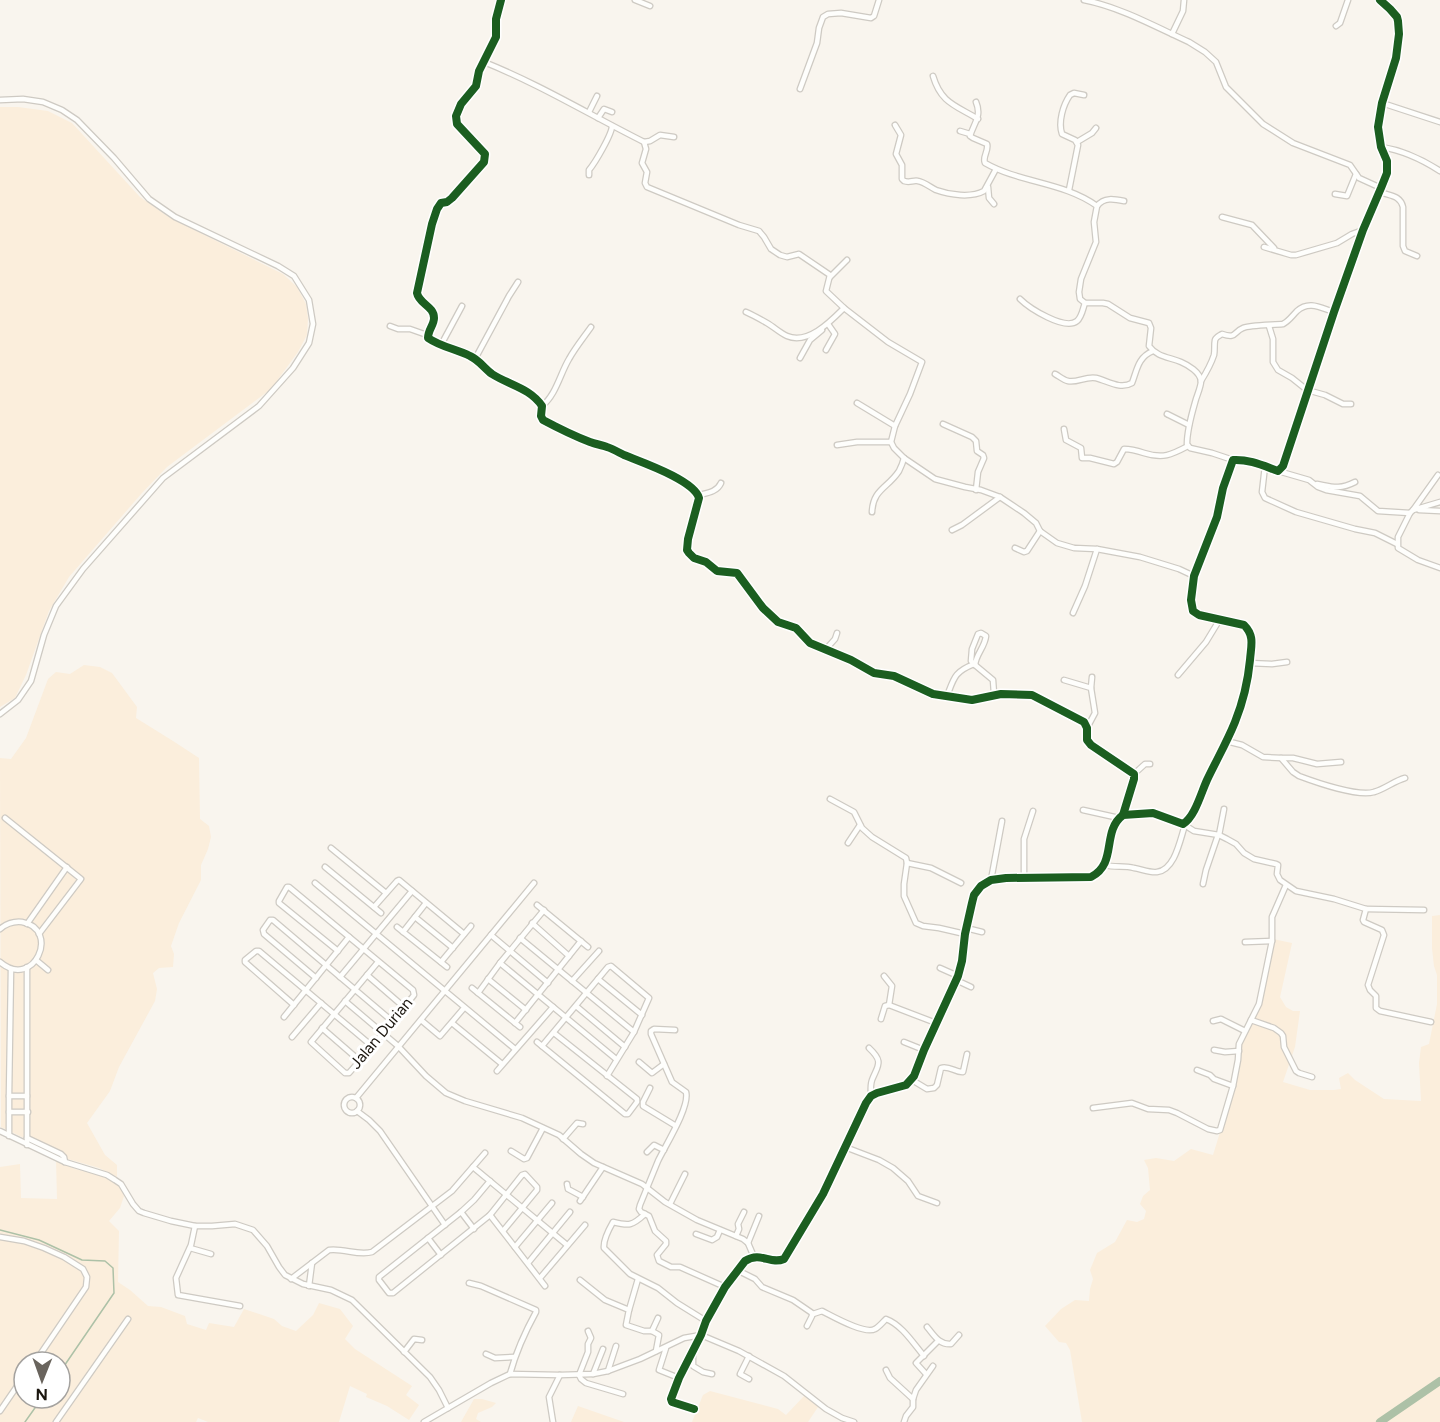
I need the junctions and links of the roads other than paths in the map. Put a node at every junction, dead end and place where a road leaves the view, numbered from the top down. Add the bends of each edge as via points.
1 (501, 0) edge
2 (635, 0) edge
3 (879, 0) edge
4 (1084, 0) edge
5 (1184, 0) edge
6 (1348, 0) edge
7 (1380, 0) edge
8 (1096, 1) edge
9 (650, 6) dead end
10 (1336, 26) dead end
11 (1172, 34) junction
12 (484, 62) junction
13 (933, 76) dead end
14 (800, 89) dead end
15 (1084, 95) dead end
16 (597, 96) dead end
17 (0, 100) edge
18 (976, 102) dead end
19 (1382, 103) junction
20 (589, 112) junction
21 (612, 112) dead end
22 (598, 117) junction
23 (978, 119) junction
24 (1440, 122) edge
25 (895, 125) dead end
26 (612, 126) junction
27 (1096, 128) dead end
28 (960, 131) dead end
29 (970, 134) junction
30 (674, 137) dead end
31 (644, 142) junction
32 (1077, 142) junction
33 (1382, 147) junction
34 (996, 169) junction
35 (1440, 171) edge
36 (1356, 174) junction
37 (589, 175) dead end
38 (988, 186) junction
39 (1069, 190) junction
40 (1381, 190) junction
41 (1335, 194) dead end
42 (1124, 201) dead end
43 (994, 204) dead end
44 (1097, 206) junction
45 (1222, 217) dead end
46 (1363, 230) junction
47 (1264, 247) dead end
48 (1276, 250) junction
49 (1417, 256) dead end
50 (847, 260) dead end
51 (830, 277) junction
52 (518, 282) dead end
53 (1020, 299) dead end
54 (1085, 303) junction
55 (462, 306) dead end
56 (844, 308) junction
57 (746, 312) dead end
58 (1334, 312) junction
59 (827, 325) junction
60 (390, 326) dead end
61 (591, 327) dead end
62 (1270, 327) junction
63 (427, 335) junction
64 (441, 345) junction
65 (826, 350) dead end
66 (1153, 351) junction
67 (800, 358) dead end
68 (475, 359) junction
69 (1055, 374) dead end
70 (1201, 381) junction
71 (1307, 390) junction
72 (857, 403) dead end
73 (1350, 404) dead end
74 (542, 406) junction
75 (1167, 414) dead end
76 (943, 424) dead end
77 (1189, 425) junction
78 (895, 426) junction
79 (1064, 429) dead end
80 (891, 442) junction
81 (837, 445) dead end
82 (1188, 446) junction
83 (904, 458) junction
84 (1233, 460) junction
85 (1265, 466) junction
86 (1278, 471) junction
87 (1438, 475) dead end
88 (1355, 482) dead end
89 (721, 483) dead end
90 (1314, 484) junction
91 (976, 490) junction
92 (699, 495) junction
93 (1000, 497) junction
94 (1440, 501) edge
95 (1412, 511) junction
96 (1440, 511) edge
97 (872, 512) dead end
98 (952, 530) dead end
99 (1040, 531) junction
100 (1397, 544) junction
101 (1015, 548) dead end
102 (1098, 549) junction
103 (1440, 568) edge
104 (1194, 576) junction
105 (1072, 613) dead end
106 (1220, 619) junction
107 (837, 633) dead end
108 (826, 649) junction
109 (1287, 662) dead end
110 (1250, 663) junction
111 (975, 664) junction
112 (1178, 675) dead end
113 (1092, 677) dead end
114 (1064, 680) dead end
115 (1091, 688) junction
116 (994, 694) junction
117 (946, 696) junction
118 (0, 714) edge
119 (1088, 728) junction
120 (1226, 741) junction
121 (1281, 758) junction
122 (1341, 762) dead end
123 (1150, 764) dead end
124 (1134, 774) junction
125 (1405, 778) dead end
126 (830, 799) dead end
127 (1224, 809) dead end
128 (1083, 810) dead end
129 (1033, 811) dead end
130 (1121, 816) junction
131 (5, 818) dead end
132 (1002, 821) dead end
133 (860, 825) junction
134 (1184, 825) junction
135 (1218, 835) junction
136 (848, 843) dead end
137 (331, 848) dead end
138 (908, 863) junction
139 (1105, 865) junction
140 (67, 867) junction
141 (325, 867) dead end
142 (1024, 877) junction
143 (991, 880) junction
144 (315, 883) dead end
145 (534, 883) dead end
146 (961, 883) dead end
147 (1203, 884) dead end
148 (1286, 885) junction
149 (412, 891) junction
150 (386, 893) junction
151 (426, 903) junction
152 (537, 904) dead end
153 (374, 907) junction
154 (1366, 909) junction
155 (544, 910) junction
156 (1424, 910) dead end
157 (381, 913) dead end
158 (415, 918) junction
159 (27, 924) junction
160 (532, 924) junction
161 (471, 926) dead end
162 (397, 927) dead end
163 (966, 928) junction
164 (0, 929) edge
165 (403, 932) junction
166 (982, 932) dead end
167 (39, 934) junction
168 (376, 934) junction
169 (464, 934) junction
170 (965, 934) junction
171 (491, 935) junction
172 (349, 937) junction
173 (520, 938) junction
174 (581, 941) junction
175 (1272, 941) junction
176 (1245, 942) dead end
177 (588, 947) dead end
178 (453, 948) junction
179 (364, 949) junction
180 (338, 951) junction
181 (510, 951) junction
182 (599, 951) dead end
183 (569, 956) junction
184 (36, 960) junction
185 (0, 962) edge
186 (378, 962) junction
187 (441, 962) junction
188 (500, 963) junction
189 (326, 966) junction
190 (27, 967) junction
191 (447, 967) dead end
192 (940, 968) dead end
193 (11, 969) junction
194 (48, 970) dead end
195 (558, 970) junction
196 (367, 975) junction
197 (884, 976) dead end
198 (340, 977) junction
199 (316, 978) junction
200 (957, 978) junction
201 (488, 979) junction
202 (598, 979) junction
203 (572, 981) junction
204 (548, 983) junction
205 (971, 987) dead end
206 (472, 988) dead end
207 (355, 989) junction
208 (306, 991) junction
209 (444, 991) junction
210 (478, 993) junction
211 (586, 993) junction
212 (538, 995) junction
213 (345, 1001) junction
214 (321, 1003) junction
215 (294, 1005) junction
216 (889, 1005) junction
217 (576, 1006) junction
218 (405, 1007) junction
219 (553, 1007) junction
220 (464, 1008) junction
221 (526, 1010) junction
222 (334, 1014) junction
223 (642, 1015) junction
224 (285, 1017) dead end
225 (566, 1018) junction
226 (881, 1019) dead end
227 (421, 1020) junction
228 (1251, 1020) junction
229 (392, 1021) junction
230 (1213, 1021) dead end
231 (1431, 1022) dead end
232 (452, 1023) junction
233 (936, 1023) junction
234 (322, 1028) junction
235 (675, 1030) dead end
236 (1245, 1031) junction
237 (382, 1032) junction
238 (634, 1032) junction
239 (554, 1033) junction
240 (292, 1037) dead end
241 (537, 1042) dead end
242 (904, 1042) dead end
243 (372, 1046) junction
244 (398, 1046) junction
245 (542, 1046) junction
246 (625, 1047) junction
247 (869, 1048) dead end
248 (515, 1049) junction
249 (924, 1050) junction
250 (1214, 1050) dead end
251 (1239, 1051) junction
252 (967, 1054) dead end
253 (616, 1059) junction
254 (360, 1061) junction
255 (639, 1062) dead end
256 (502, 1064) junction
257 (664, 1064) junction
258 (1197, 1070) dead end
259 (497, 1071) dead end
260 (607, 1076) junction
261 (1312, 1077) dead end
262 (912, 1080) junction
263 (1233, 1086) junction
264 (650, 1088) dead end
265 (9, 1096) junction
266 (27, 1096) junction
267 (871, 1096) junction
268 (356, 1098) junction
269 (1093, 1108) dead end
270 (357, 1111) junction
271 (9, 1112) junction
272 (28, 1112) junction
273 (583, 1124) dead end
274 (676, 1126) junction
275 (543, 1128) junction
276 (0, 1131) edge
277 (9, 1136) junction
278 (27, 1138) junction
279 (563, 1139) junction
280 (27, 1145) junction
281 (845, 1147) junction
282 (664, 1150) junction
283 (511, 1151) dead end
284 (647, 1152) dead end
285 (485, 1153) dead end
286 (65, 1162) junction
287 (473, 1167) junction
288 (603, 1167) junction
289 (685, 1174) dead end
290 (490, 1181) junction
291 (567, 1184) dead end
292 (648, 1188) junction
293 (506, 1195) junction
294 (552, 1203) dead end
295 (937, 1203) dead end
296 (670, 1204) junction
297 (431, 1207) junction
298 (522, 1208) junction
299 (461, 1212) junction
300 (570, 1212) dead end
301 (744, 1212) dead end
302 (645, 1214) junction
303 (490, 1215) junction
304 (759, 1216) dead end
305 (537, 1221) junction
306 (445, 1225) junction
307 (585, 1225) dead end
308 (195, 1226) junction
309 (474, 1229) junction
310 (720, 1230) junction
311 (503, 1231) junction
312 (553, 1233) junction
313 (696, 1234) dead end
314 (736, 1236) junction
315 (0, 1237) edge
316 (428, 1238) junction
317 (748, 1243) junction
318 (567, 1245) junction
319 (515, 1247) junction
320 (190, 1248) junction
321 (212, 1254) dead end
322 (441, 1255) junction
323 (754, 1257) junction
324 (312, 1263) junction
325 (528, 1263) junction
326 (737, 1270) junction
327 (540, 1278) junction
328 (291, 1279) junction
329 (638, 1279) junction
330 (580, 1280) dead end
331 (469, 1283) dead end
332 (309, 1286) junction
333 (545, 1286) dead end
334 (725, 1287) junction
335 (240, 1306) dead end
336 (629, 1310) junction
337 (813, 1314) junction
338 (658, 1318) dead end
339 (128, 1319) dead end
340 (706, 1321) junction
341 (807, 1326) dead end
342 (927, 1327) dead end
343 (588, 1331) dead end
344 (652, 1331) junction
345 (701, 1335) junction
346 (959, 1335) dead end
347 (422, 1340) dead end
348 (939, 1341) junction
349 (616, 1346) dead end
350 (666, 1347) junction
351 (603, 1348) dead end
352 (694, 1349) junction
353 (43, 1350) edge
354 (656, 1351) junction
355 (404, 1352) junction
356 (486, 1354) dead end
357 (749, 1356) junction
358 (924, 1356) junction
359 (514, 1357) junction
360 (933, 1366) dead end
361 (886, 1370) dead end
362 (608, 1371) junction
363 (510, 1374) junction
364 (593, 1374) junction
365 (712, 1374) dead end
366 (926, 1374) junction
367 (560, 1375) junction
368 (579, 1375) junction
369 (679, 1378) junction
370 (749, 1379) dead end
371 (12, 1394) edge
372 (623, 1394) dead end
373 (913, 1399) junction
374 (448, 1408) junction
375 (694, 1409) dead end
376 (0, 1411) edge
377 (842, 1420) edge
378 (56, 1422) edge
379 (424, 1422) edge
380 (553, 1422) edge
381 (854, 1422) edge
382 (904, 1422) edge

1 - 12 street via 496,37
2 - 9 street
3 - 14 street via 871,18 841,13 823,17 818,43
4 - 8 street
5 - 11 street
6 - 10 street
7 - 19 street via 1397,16 1399,34
8 - 11 street
11 - 36 street via 1213,58 1226,87 1263,124 1293,143 1350,165
12 - 20 street
12 - 63 street via 476,86 461,104 456,120 485,158 465,185 439,205 434,217 417,293 434,314
13 - 23 street via 946,100
15 - 32 street via 1070,94 1061,122 1062,134
16 - 20 street
17 - 118 street via 43,102 77,120 148,199 175,217 294,276 309,300 313,324 309,343 293,368 259,405 163,478 82,568 56,606 31,681 18,700
18 - 23 street
19 - 24 street
19 - 33 street via 1378,128
20 - 22 street
21 - 22 street via 604,110
22 - 26 street
23 - 29 street
25 - 38 street via 901,135 896,154 904,181 919,181 941,191 961,194 981,193
26 - 31 street
26 - 37 street
27 - 32 street
28 - 29 street
29 - 34 street via 987,144 984,162
30 - 31 street via 660,135
31 - 51 street via 642,163 647,172 647,187 757,230 780,255 799,254
32 - 39 street
33 - 35 street
33 - 40 street via 1387,173
34 - 38 street
34 - 39 street
36 - 40 street
36 - 41 street via 1347,196
38 - 43 street
39 - 44 street
40 - 46 street
40 - 49 street via 1402,202 1403,246
42 - 44 street via 1106,200
44 - 54 street via 1096,242 1079,286 1080,299
45 - 48 street via 1250,224
46 - 48 street via 1337,243 1296,255
46 - 58 street
47 - 48 street
50 - 51 street
51 - 56 street via 826,291
52 - 68 street
53 - 54 street via 1040,314 1072,323 1080,317
54 - 66 street via 1108,304 1130,318 1149,323 1149,346
55 - 64 street
56 - 59 street
56 - 78 street via 922,362
57 - 59 street via 793,338 804,338
58 - 62 street via 1306,305 1287,322
58 - 71 street
59 - 65 street via 834,334
59 - 67 street via 810,340
60 - 63 street
61 - 74 street
62 - 70 street via 1245,327 1234,336 1222,334 1216,338 1214,357
62 - 71 street via 1275,367
63 - 64 street
64 - 68 street
66 - 69 street via 1139,362 1130,385 1093,377 1070,382
66 - 70 street via 1193,369
68 - 74 street via 490,372 532,394
70 - 77 street
71 - 73 street
71 - 86 street
72 - 78 street
74 - 92 street via 543,420 652,465
75 - 77 street
76 - 91 street via 976,441 977,452 984,458
77 - 82 street
78 - 80 street
79 - 82 street via 1066,440 1081,448 1082,458 1114,464 1125,449 1158,457
80 - 81 street
80 - 83 street
82 - 84 street
83 - 91 street via 935,479
83 - 97 street via 876,496
84 - 85 street
84 - 104 street
85 - 86 street
85 - 100 street via 1265,498 1296,512 1375,533
86 - 90 street
87 - 95 street
88 - 90 street via 1337,488
89 - 92 street via 715,491
90 - 95 street via 1360,496 1378,511
91 - 93 street
92 - 108 street via 687,544 691,556 717,571 737,573 767,613 796,628 810,643
93 - 98 street
93 - 99 street
94 - 95 street
95 - 96 street
95 - 100 street
99 - 101 street via 1027,551
99 - 102 street via 1066,547
100 - 103 street via 1418,560
102 - 104 street via 1151,560
102 - 105 street
104 - 106 street via 1193,611
106 - 110 street via 1244,625 1250,631
106 - 112 street
107 - 108 street
108 - 117 street via 874,673 894,676 928,693
109 - 110 street
110 - 120 street via 1243,702
111 - 111 street via 986,640 981,633 971,654
111 - 116 street via 993,680
111 - 117 street via 955,675
113 - 115 street
114 - 115 street
115 - 119 street via 1095,713
116 - 117 street via 977,700
116 - 119 street via 1032,695 1084,722
119 - 124 street via 1087,740 1091,745
120 - 121 street via 1263,757
120 - 134 street
121 - 122 street via 1317,764
121 - 125 street via 1299,776 1345,790 1374,792
123 - 124 street via 1141,766
124 - 130 street
126 - 133 street via 854,812
127 - 135 street
128 - 130 street
129 - 142 street via 1024,839
130 - 134 street via 1152,813
130 - 139 street via 1109,841
131 - 140 street
132 - 143 street
133 - 136 street
133 - 138 street via 876,840 904,856
134 - 135 street
134 - 139 street via 1172,863 1162,871
135 - 147 street
135 - 148 street via 1254,859 1278,865 1278,878
137 - 150 street
138 - 146 street via 931,868
138 - 170 street via 904,896 916,922
139 - 142 street via 1087,878
140 - 159 street
140 - 167 street via 81,880
141 - 153 street
142 - 143 street
143 - 163 street via 974,895
144 - 168 street
145 - 171 street
148 - 154 street
148 - 175 street via 1272,917
149 - 150 street via 398,880
149 - 151 street
149 - 168 street
150 - 153 street
151 - 158 street
151 - 169 street
152 - 155 street
153 - 157 street
154 - 156 street
154 - 231 street via 1364,922 1382,930 1384,935 1368,986 1376,996 1376,1008
155 - 160 street
155 - 174 street
158 - 165 street
158 - 178 street
159 - 164 street via 12,922
159 - 167 street
160 - 173 street
160 - 183 street
161 - 169 street
162 - 165 street
163 - 166 street
163 - 170 street
165 - 187 street
167 - 184 street via 41,950
168 - 179 street
168 - 209 street
169 - 178 street
170 - 200 street
171 - 181 street
171 - 209 street
172 - 179 street
172 - 180 street
172 - 180 street via 287,887 279,903
173 - 181 street
173 - 195 street
174 - 177 street
174 - 183 street
175 - 176 street
175 - 228 street via 1261,996
178 - 187 street
179 - 186 street
179 - 198 street
180 - 189 street
181 - 188 street
181 - 204 street
182 - 203 street
183 - 195 street
184 - 190 street
184 - 194 street
185 - 193 street
186 - 196 street
186 - 218 street, Jalan Durian via 414,992
187 - 191 street
188 - 201 street
188 - 212 street
189 - 198 street
189 - 199 street
189 - 199 street via 270,920 264,934
190 - 193 street
190 - 266 street
192 - 200 street
193 - 265 street
195 - 203 street
195 - 204 street
196 - 207 street
196 - 218 street
197 - 216 street via 892,986
198 - 207 street
199 - 208 street
200 - 205 street
200 - 233 street
201 - 210 street
201 - 221 street
202 - 211 street
202 - 223 street
202 - 223 street via 610,966 649,998
203 - 211 street
204 - 212 street
206 - 210 street
207 - 213 street
207 - 229 street
208 - 214 street
208 - 215 street
208 - 215 street via 259,951 245,960
209 - 220 street
209 - 227 street
210 - 221 street via 517,1025
211 - 217 street
211 - 238 street
212 - 219 street
212 - 221 street
213 - 222 street
213 - 237 street
214 - 222 street
214 - 240 street
215 - 224 street
216 - 226 street
216 - 233 street
217 - 225 street
217 - 246 street
218 - 229 street, Jalan Durian
219 - 225 street
219 - 248 street
220 - 232 street
220 - 248 street
222 - 234 street
222 - 243 street
223 - 238 street
225 - 239 street
225 - 253 street
227 - 232 street via 440,1036
227 - 244 street
228 - 236 street
228 - 261 street via 1279,1030 1296,1071
229 - 237 street, Jalan Durian
230 - 236 street via 1221,1019
232 - 256 street
233 - 249 street
234 - 254 street
234 - 254 street, Jalan Durian via 311,1044 345,1073
235 - 257 street via 651,1031
236 - 251 street
237 - 243 street, Jalan Durian
237 - 244 street
238 - 246 street
239 - 245 street
239 - 260 street
241 - 245 street
242 - 249 street
243 - 254 street, Jalan Durian
244 - 268 street
244 - 275 street via 446,1093
245 - 260 street via 628,1114 637,1099
246 - 253 street
247 - 267 street via 878,1062
248 - 256 street
249 - 262 street
250 - 251 street
251 - 263 street
252 - 262 street via 963,1071 941,1068 934,1088 927,1089
253 - 260 street
255 - 257 street via 652,1073
256 - 259 street
257 - 274 street via 672,1082 687,1096
258 - 263 street
262 - 267 street
263 - 269 street via 1220,1130 1216,1131 1169,1110 1148,1109 1132,1102
264 - 274 street via 643,1106
265 - 266 street
265 - 271 street
266 - 272 street
267 - 281 street
268 - 270 street via 360,1103
268 - 270 street via 348,1097 343,1104 349,1113
270 - 297 street via 380,1131
271 - 272 street
271 - 277 street
272 - 278 street
273 - 279 street via 577,1122
274 - 282 street
275 - 279 street
275 - 283 street via 527,1158
276 - 277 street
277 - 280 street
278 - 280 street
278 - 286 street via 61,1154
279 - 288 street
280 - 286 street
281 - 295 street via 893,1168 918,1196
281 - 323 street via 823,1194 784,1259
282 - 284 street via 654,1144
282 - 292 street
285 - 287 street
286 - 308 street via 115,1180 140,1211
287 - 290 street
287 - 297 street
288 - 291 street via 581,1199
288 - 292 street
289 - 296 street
290 - 293 street
290 - 299 street
292 - 296 street
292 - 302 street via 639,1207
293 - 298 street
293 - 298 street via 523,1174 527,1175 538,1189
293 - 303 street
294 - 305 street
296 - 310 street
297 - 306 street
297 - 324 street via 372,1252 333,1250
298 - 305 street
298 - 311 street
299 - 306 street
299 - 309 street
300 - 312 street
301 - 314 street
302 - 329 street via 628,1225 613,1222 603,1246
302 - 334 street via 666,1241 657,1256 659,1261
303 - 309 street
303 - 311 street
304 - 317 street
305 - 312 street
305 - 319 street
306 - 316 street
307 - 318 street
308 - 320 street
308 - 328 street via 235,1224 253,1230
309 - 322 street
310 - 313 street via 712,1240
310 - 314 street
311 - 319 street
312 - 318 street
312 - 325 street
314 - 317 street
315 - 353 street via 44,1248 83,1269 87,1277 86,1287
316 - 322 street
316 - 322 street via 379,1280 393,1293
317 - 323 street
318 - 327 street
319 - 325 street
320 - 321 street
320 - 335 street via 176,1278 178,1296
323 - 326 street
324 - 328 street
324 - 332 street
325 - 327 street
326 - 334 street
326 - 337 street
327 - 333 street
328 - 332 street
329 - 336 street
329 - 340 street
330 - 336 street via 605,1300
331 - 359 street via 536,1310
332 - 355 street via 331,1290 352,1300
334 - 340 street
336 - 344 street via 626,1325
337 - 341 street
337 - 358 street via 822,1311 870,1330 886,1319 904,1332
338 - 344 street
339 - 378 street
340 - 345 street
342 - 348 street
343 - 368 street via 591,1338
344 - 354 street via 659,1335
345 - 350 street
345 - 352 street
345 - 357 street
346 - 348 street via 949,1345
347 - 355 street via 414,1339
348 - 358 street
349 - 362 street
350 - 354 street
350 - 369 street via 659,1370
351 - 364 street
352 - 365 street via 693,1366
352 - 369 street
354 - 362 street
355 - 374 street via 433,1380
356 - 359 street
357 - 370 street via 740,1374
357 - 377 street via 784,1376
358 - 366 street via 916,1364
359 - 363 street
360 - 366 street
361 - 373 street
362 - 364 street
363 - 367 street
363 - 374 street
364 - 368 street
366 - 373 street
367 - 368 street
367 - 380 street via 549,1397
368 - 372 street via 586,1383
369 - 375 street via 671,1401
371 - 376 street
373 - 382 street
374 - 379 street
377 - 381 street

